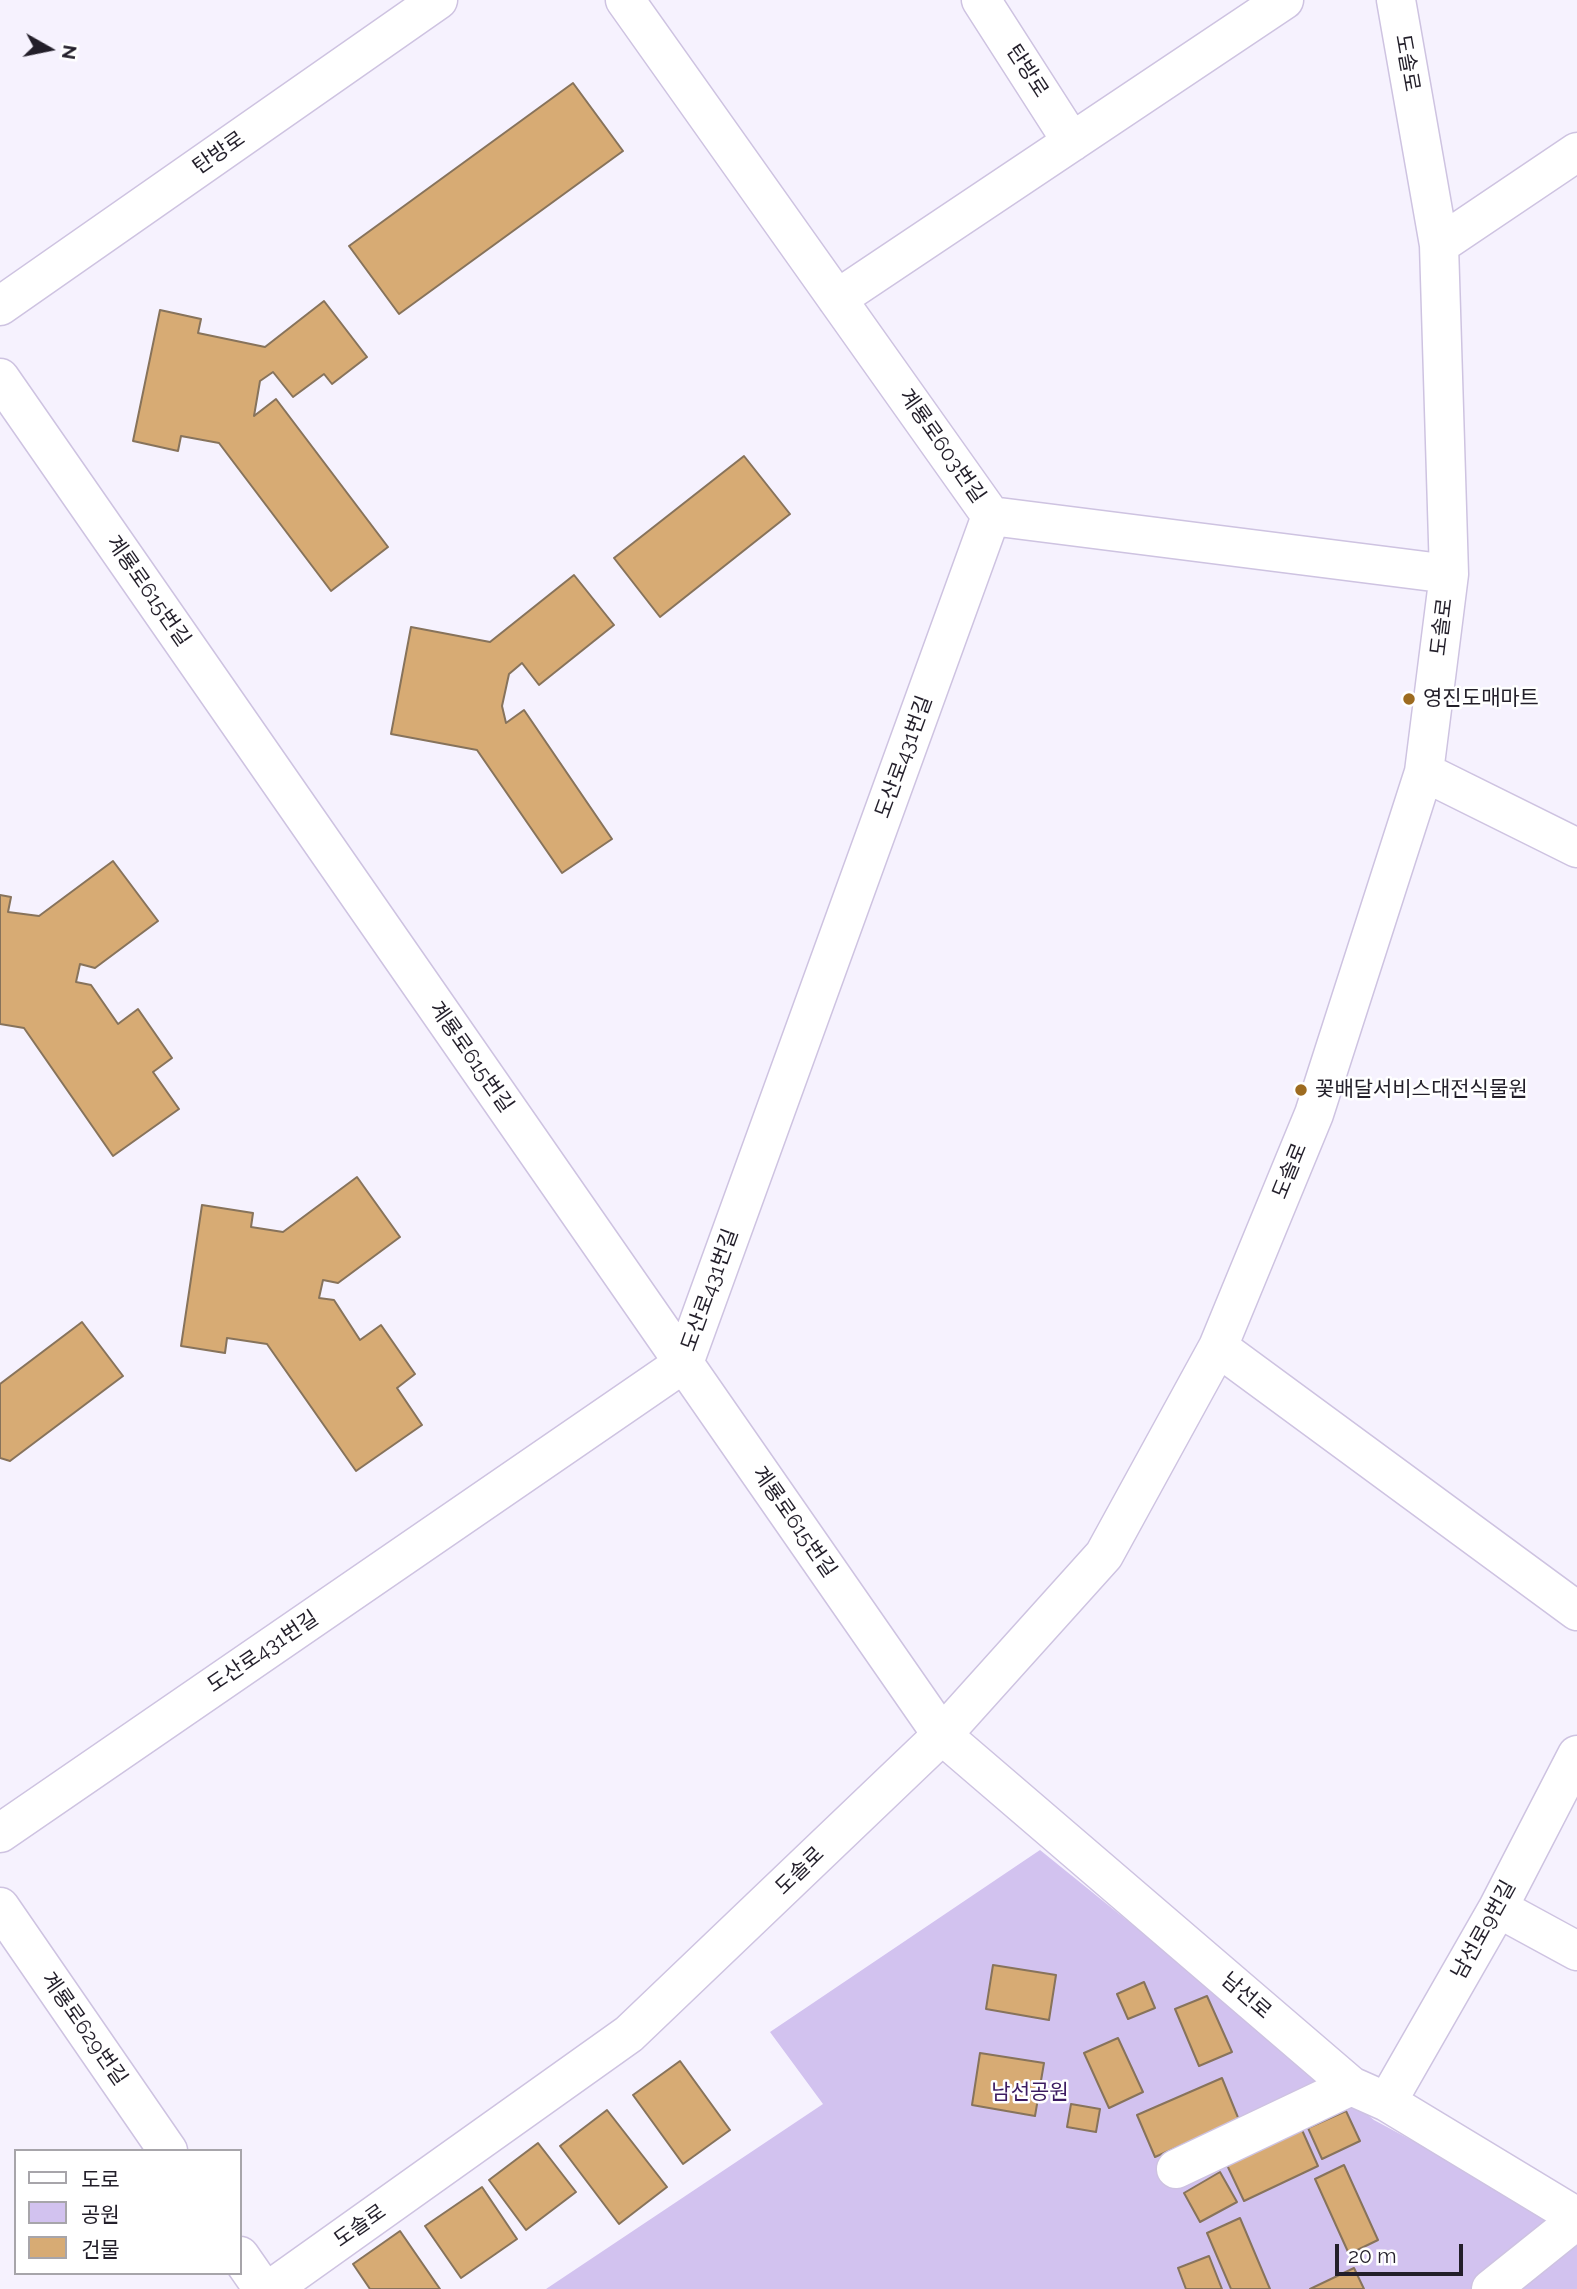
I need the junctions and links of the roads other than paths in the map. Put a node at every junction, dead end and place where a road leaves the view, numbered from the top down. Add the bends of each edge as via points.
1 (438, 0) edge
2 (625, 0) edge
3 (981, 0) edge
4 (1284, 0) edge
5 (1396, 0) edge
6 (1072, 142) junction
7 (1577, 152) edge
8 (1439, 245) junction
9 (837, 299) junction
10 (0, 306) edge
11 (0, 378) edge
12 (991, 516) junction
13 (1449, 574) junction
14 (1424, 772) junction
15 (1577, 848) edge
16 (1218, 1347) junction
17 (684, 1363) junction
18 (1577, 1611) edge
19 (942, 1735) junction
20 (1577, 1755) edge
21 (0, 1833) edge
22 (0, 1907) edge
23 (1498, 1908) junction
24 (1577, 1951) edge
25 (1351, 2086) junction
26 (1387, 2102) junction
27 (167, 2149) edge
28 (1176, 2169) dead end
29 (1577, 2219) edge
30 (242, 2259) edge
31 (263, 2289) edge
32 (271, 2289) edge
33 (1491, 2289) edge

1 - 10 street, 탄방로
2 - 9 street, 계룡로603번길
3 - 6 street, 탄방로
4 - 6 street
5 - 8 street, 도솔로
6 - 9 street
7 - 8 street
8 - 13 street, 도솔로
9 - 12 street, 계룡로603번길
11 - 17 street, 계룡로615번길
12 - 13 street, 계룡로603번길
12 - 17 street, 도산로431번길
13 - 14 street, 도솔로
14 - 15 street
14 - 16 street, 도솔로 via 1314,1114
16 - 18 street
16 - 19 street, 도솔로 via 1104,1555
17 - 19 street, 계룡로615번길
17 - 21 street, 도산로431번길
19 - 25 street, 남선로
19 - 32 street, 도솔로 via 629,2034
20 - 23 street, 남선로9번길
22 - 27 street, 계룡로629번길
23 - 24 street
23 - 26 street, 남선로9번길
25 - 26 street, 남선로
25 - 28 street
26 - 29 street, 남선로
29 - 33 street
30 - 31 street

